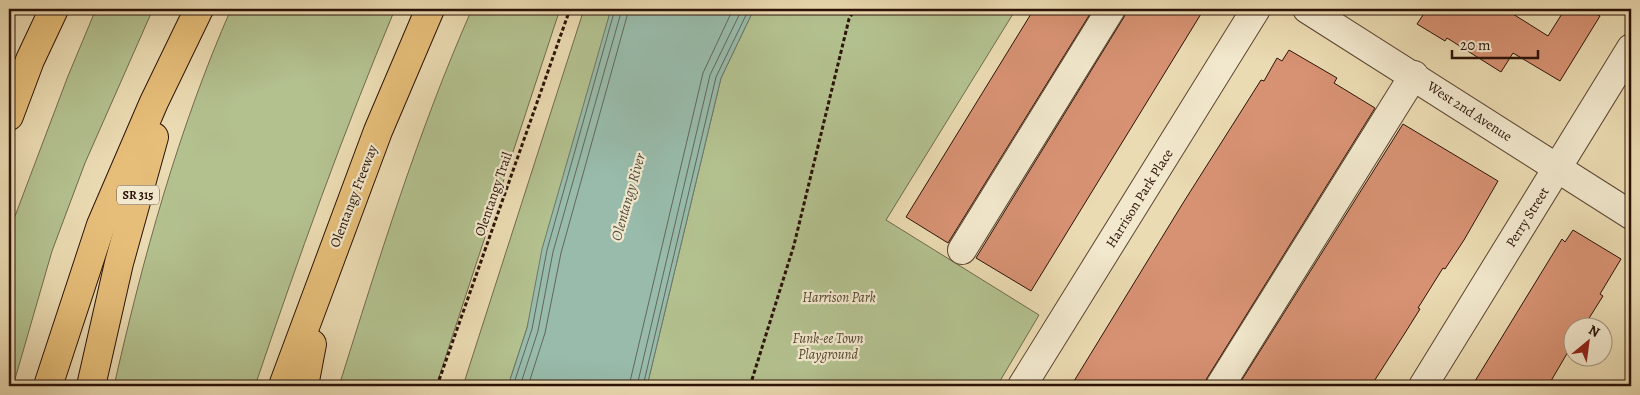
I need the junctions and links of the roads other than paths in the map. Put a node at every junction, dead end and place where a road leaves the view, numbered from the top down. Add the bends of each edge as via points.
1 (54, 9) edge
2 (200, 9) edge
3 (430, 9) edge
4 (1111, 9) edge
5 (1256, 9) edge
6 (1307, 9) edge
7 (1631, 48) edge
8 (1414, 75) junction
9 (9, 116) edge
10 (1557, 167) junction
11 (1631, 214) edge
12 (962, 250) dead end
13 (330, 255) junction
14 (48, 386) edge
15 (91, 386) edge
16 (283, 386) edge
17 (304, 386) edge
18 (1022, 386) edge
19 (1220, 386) edge
20 (1423, 386) edge

1 - 9 main road
2 - 14 main road via 154,102 101,225
2 - 15 main road, SR 315 via 160,117 118,263
3 - 13 main road, Olentangy Freeway
4 - 12 street
5 - 18 street, Harrison Park Place
6 - 8 street, West 2nd Avenue
7 - 10 street, Perry Street
8 - 10 street, West 2nd Avenue
8 - 19 street
10 - 11 street, West 2nd Avenue
10 - 20 street, Perry Street
13 - 16 main road, Olentangy Freeway
13 - 17 main road

